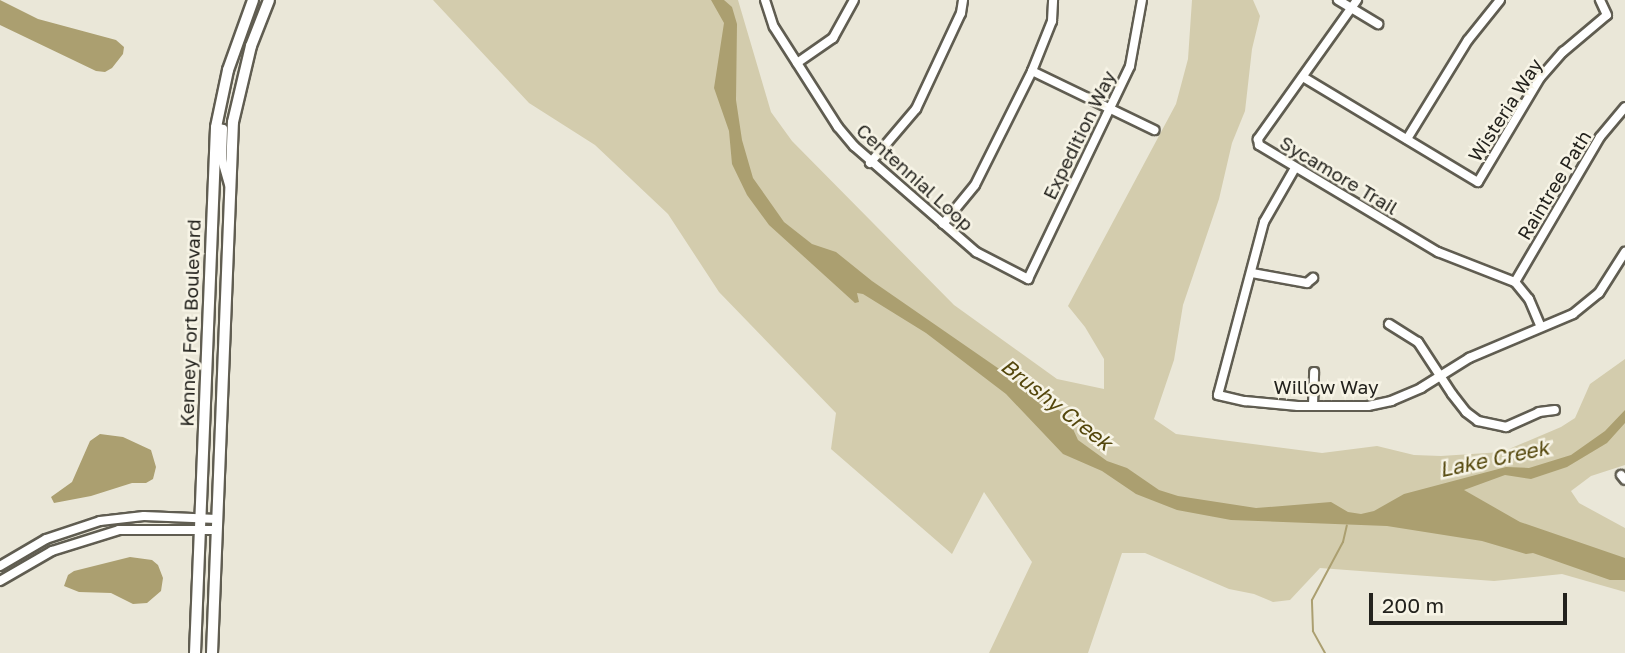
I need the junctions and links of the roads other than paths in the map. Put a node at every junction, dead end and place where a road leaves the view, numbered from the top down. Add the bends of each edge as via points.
1 (253, 0) edge
2 (269, 0) edge
3 (765, 0) edge
4 (854, 0) edge
5 (963, 0) edge
6 (1053, 0) edge
7 (1142, 0) edge
8 (1338, 0) edge
9 (1500, 0) edge
10 (1600, 0) edge
11 (1354, 4) edge
12 (1378, 24) dead end
13 (797, 63) junction
14 (1032, 71) junction
15 (1303, 77) junction
16 (1625, 107) edge
17 (1110, 108) junction
18 (216, 127) junction
19 (1154, 130) dead end
20 (1407, 139) junction
21 (870, 163) junction
22 (1295, 168) junction
23 (230, 187) junction
24 (943, 224) junction
25 (1625, 252) edge
26 (1252, 273) junction
27 (1313, 278) dead end
28 (1028, 279) joint
29 (1514, 282) junction
30 (1389, 324) dead end
31 (1541, 327) junction
32 (1314, 372) dead end
33 (1441, 376) junction
34 (1313, 405) junction
35 (1555, 410) dead end
36 (200, 518) junction
37 (217, 525) junction
38 (200, 530) junction
39 (0, 566) edge
40 (0, 581) edge
41 (195, 653) edge
42 (212, 653) edge

1 - 18 main road, Kenney Fort Boulevard via 228,70
2 - 23 main road, Kenney Fort Boulevard via 233,122
3 - 13 street, Centennial Loop via 774,27
4 - 13 street via 833,38
5 - 21 street via 916,109
6 - 14 street via 1052,21
7 - 17 street, Expedition Way via 1130,66
8 - 11 street
9 - 20 street via 1468,40
10 - 20 street, Wisteria Way via 1607,15 1540,78 1478,182
11 - 12 street
11 - 15 street, Sycamore Trail
13 - 21 street, Centennial Loop via 838,128
14 - 17 street
14 - 24 street via 975,185
15 - 20 street, Wisteria Way
15 - 22 street, Sycamore Trail via 1257,142
16 - 29 street, Raintree Path via 1600,137
17 - 19 street
17 - 28 street, Expedition Way
18 - 23 street via 224,133 222,160
18 - 36 main road, Kenney Fort Boulevard
21 - 24 street, Centennial Loop
22 - 26 street, Willow Way via 1264,222
22 - 29 street, Sycamore Trail via 1438,252
23 - 37 main road, Kenney Fort Boulevard
24 - 28 street, Centennial Loop via 976,252
25 - 31 street, Willow Way via 1607,284 1591,300
26 - 27 street via 1307,283
26 - 34 street, Willow Way via 1218,395
29 - 31 street via 1529,299
30 - 33 street via 1418,342
31 - 33 street, Willow Way via 1469,358
32 - 34 street
33 - 34 street, Willow Way via 1381,404
33 - 35 street via 1466,412 1487,425 1515,425 1539,412
36 - 37 street
36 - 38 main road, Kenney Fort Boulevard
36 - 39 street via 144,516 100,521 46,539
37 - 38 street
37 - 42 main road, Kenney Fort Boulevard
38 - 40 street via 132,528 91,537 52,551
38 - 41 main road, Kenney Fort Boulevard

